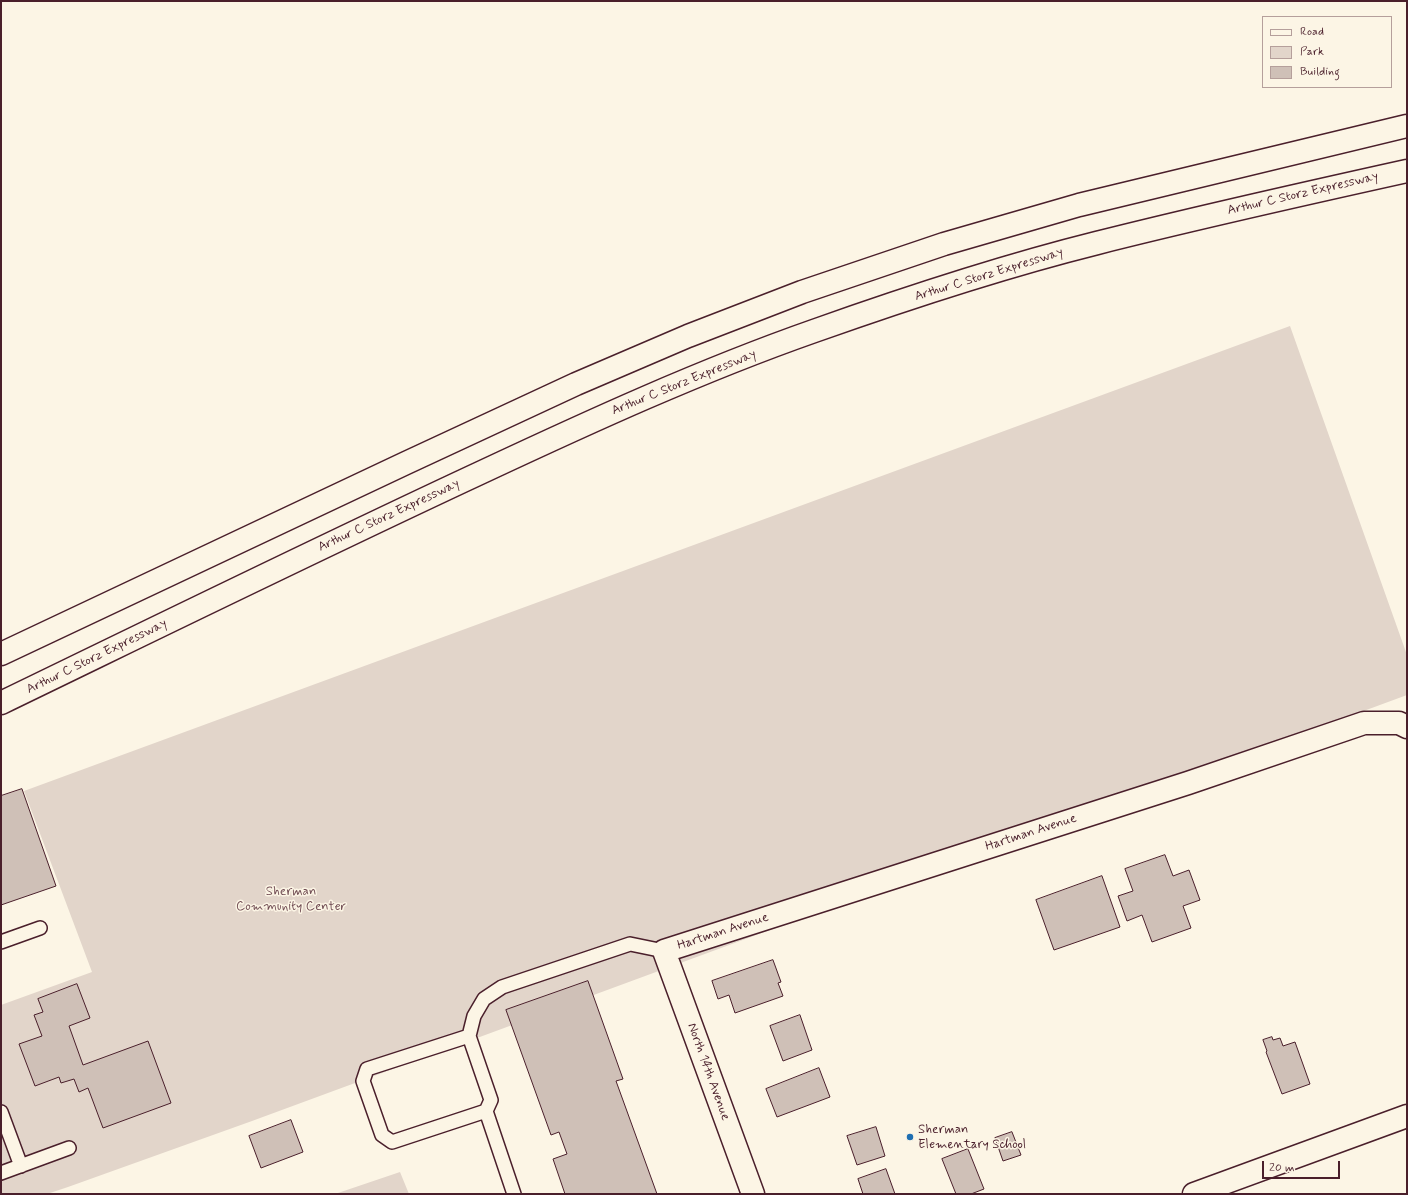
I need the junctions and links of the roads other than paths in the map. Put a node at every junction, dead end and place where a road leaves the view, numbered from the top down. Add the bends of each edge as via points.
1 (1407, 126) edge
2 (1407, 171) edge
3 (1, 654) edge
4 (1, 703) edge
5 (1404, 723) edge
6 (40, 928) dead end
7 (1, 942) edge
8 (664, 951) junction
9 (469, 1036) junction
10 (486, 1111) junction
11 (1, 1112) edge
12 (1407, 1116) edge
13 (69, 1148) dead end
14 (21, 1166) junction
15 (1, 1173) edge
16 (514, 1194) edge
17 (753, 1194) edge
18 (1194, 1194) edge

1 - 3 main road via 1079,205 944,244 802,292 688,336 576,384
2 - 4 main road, Arthur C Storz Expressway via 1247,206 1094,244 954,284 812,332 698,376 578,428
5 - 8 main road, Hartman Avenue via 1364,723 1188,783
6 - 7 lane
8 - 9 lane via 630,944 502,987 484,1000 474,1016
8 - 17 main road, North 14th Avenue
9 - 10 lane via 491,1100
9 - 10 lane via 367,1069 363,1081 382,1135 392,1142
10 - 16 lane
11 - 14 lane
12 - 18 main road
13 - 14 lane
14 - 15 lane

